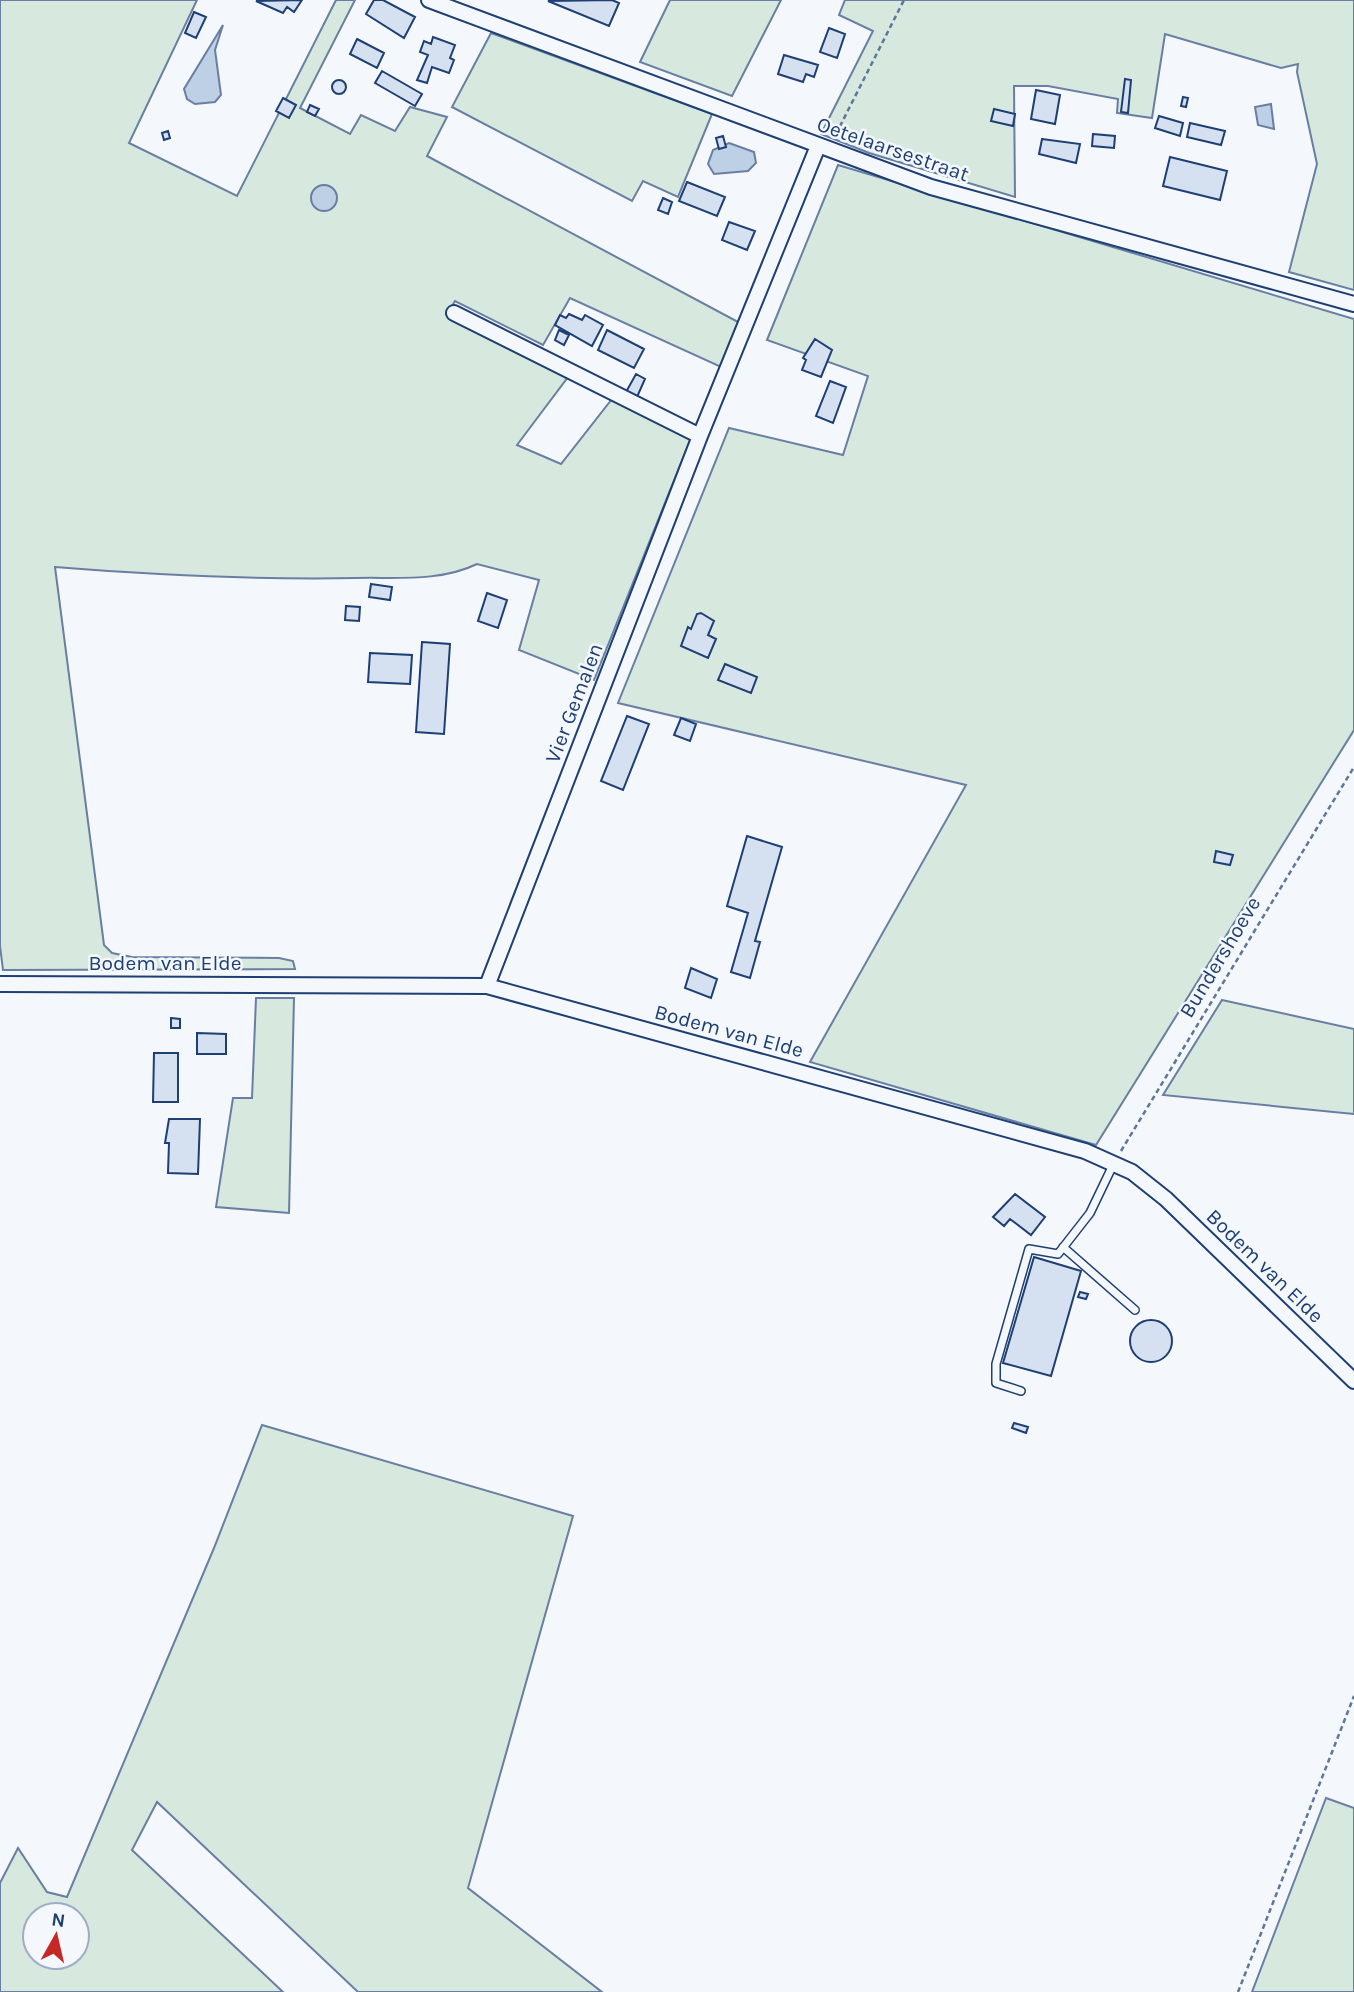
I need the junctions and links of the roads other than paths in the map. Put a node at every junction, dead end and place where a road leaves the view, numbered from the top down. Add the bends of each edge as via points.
1 (429, 0) edge
2 (823, 148) junction
3 (1354, 304) edge
4 (454, 313) dead end
5 (700, 436) junction
6 (0, 984) edge
7 (487, 986) junction
8 (1114, 1163) junction
9 (1063, 1247) junction
10 (1135, 1310) dead end
11 (1354, 1381) edge
12 (1021, 1391) dead end

1 - 2 street, Oetelaarsestraat
2 - 3 street, Oetelaarsestraat via 931,187
2 - 5 street, Vier Gemalen
4 - 5 street
5 - 7 street, Vier Gemalen
6 - 7 street, Bodem van Elde
7 - 8 street, Bodem van Elde via 1085,1151
8 - 9 lane via 1090,1213
8 - 11 street, Bodem van Elde via 1166,1199
9 - 10 lane
9 - 12 lane via 1058,1254 1029,1249 996,1364 996,1383

